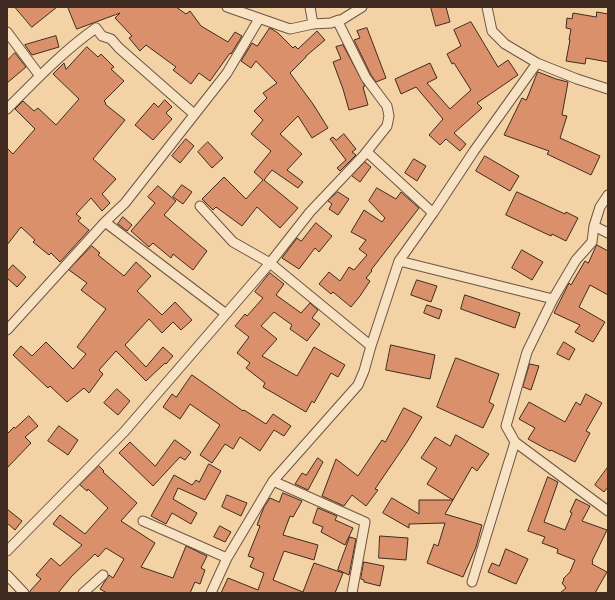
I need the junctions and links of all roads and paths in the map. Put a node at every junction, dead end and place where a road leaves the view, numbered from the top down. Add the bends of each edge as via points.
1 (227, 7) edge
2 (310, 7) edge
3 (362, 7) edge
4 (487, 7) edge
5 (259, 19) junction
6 (338, 22) junction
7 (313, 24) junction
8 (7, 32) edge
9 (537, 63) junction
10 (40, 76) junction
11 (608, 89) edge
12 (7, 109) edge
13 (194, 114) junction
14 (367, 152) junction
15 (608, 195) edge
16 (200, 206) dead end
17 (434, 213) junction
18 (105, 222) junction
19 (594, 226) junction
20 (608, 233) edge
21 (399, 261) junction
22 (270, 263) junction
23 (553, 299) junction
24 (226, 314) junction
25 (7, 330) edge
26 (370, 346) junction
27 (515, 442) junction
28 (273, 481) junction
29 (608, 511) edge
30 (143, 521) dead end
31 (7, 551) edge
32 (227, 558) junction
33 (7, 575) edge
34 (103, 575) dead end
35 (472, 582) dead end
36 (24, 593) edge
37 (83, 593) edge
38 (211, 593) edge
39 (352, 593) edge

1 - 5 street
2 - 7 street
3 - 6 street
4 - 9 street via 492,30 505,44
5 - 7 street via 290,29
5 - 13 street via 227,73
6 - 7 street via 339,20
6 - 14 street via 366,78 387,106 388,126
8 - 10 street
9 - 11 street via 577,80
9 - 17 street via 474,151
10 - 12 street
10 - 13 street via 96,28 102,36 111,39
13 - 18 street via 125,203
14 - 17 street
14 - 22 street via 310,212
15 - 19 street via 600,207
16 - 22 street via 233,242
17 - 21 street
18 - 24 street
18 - 25 street
19 - 20 street
19 - 23 street via 592,242 576,260
21 - 23 street
21 - 26 street
22 - 24 street
22 - 26 street
23 - 27 street via 527,352 506,426
24 - 31 street via 124,432
26 - 28 street via 358,385
27 - 29 street
27 - 35 street
28 - 32 street
28 - 39 street via 365,522
30 - 32 street
32 - 38 street
33 - 36 street
34 - 37 street

